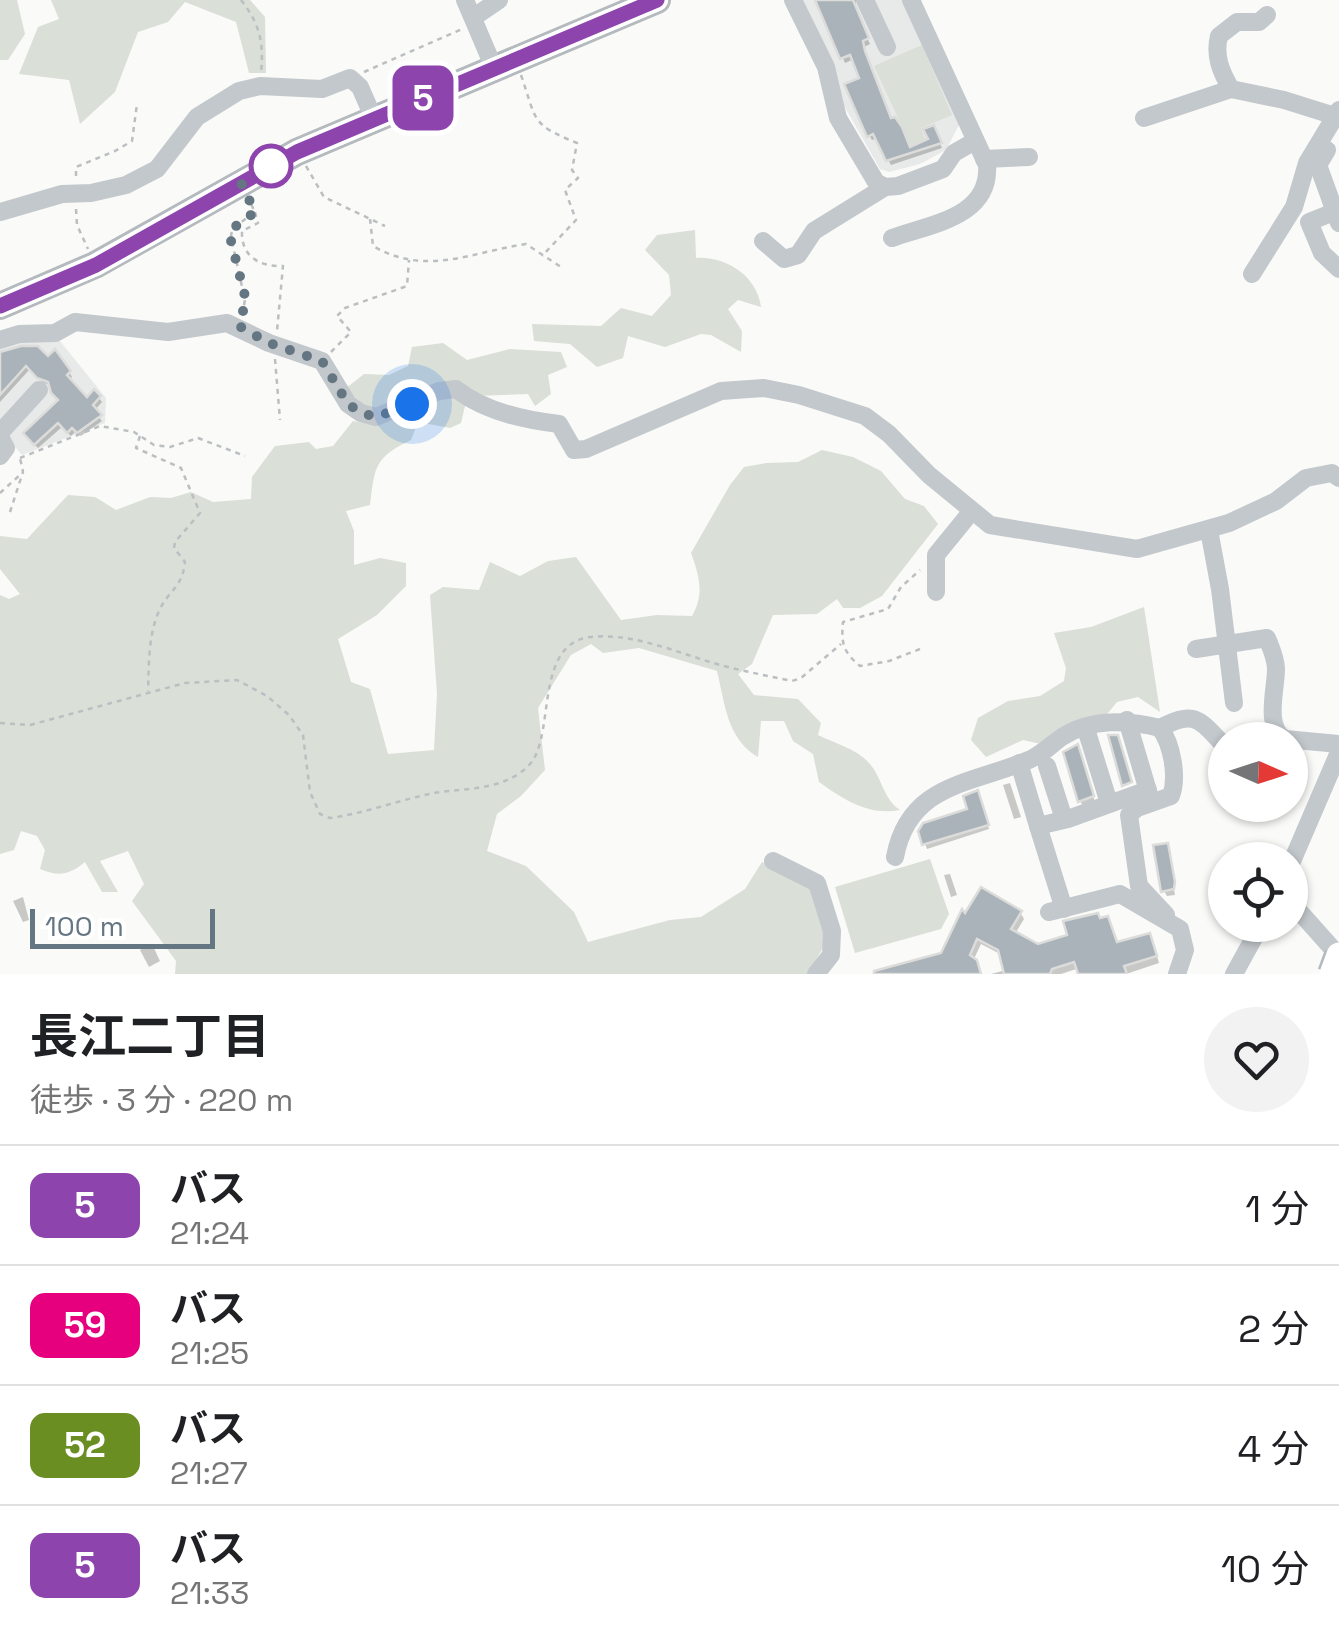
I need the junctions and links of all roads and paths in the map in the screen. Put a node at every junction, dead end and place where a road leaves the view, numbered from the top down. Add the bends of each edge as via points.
1 (241, 0) edge
2 (499, 0) edge
3 (793, 0) edge
4 (865, 0) edge
5 (911, 0) edge
6 (653, 1) edge
7 (472, 13) edge
8 (1267, 15) dead end
9 (887, 47) dead end
10 (505, 64) junction
11 (350, 78) junction
12 (260, 86) junction
13 (1230, 90) junction
14 (1144, 118) dead end
15 (1338, 118) edge
16 (374, 119) junction
17 (976, 141) junction
18 (297, 152) junction
19 (1028, 157) dead end
20 (984, 159) junction
21 (241, 183) junction
22 (885, 187) junction
23 (0, 212) edge
24 (255, 212) junction
25 (1336, 217) edge
26 (370, 219) junction
27 (385, 226) dead end
28 (892, 238) dead end
29 (763, 241) dead end
30 (542, 256) junction
31 (409, 259) junction
32 (560, 267) dead end
33 (1339, 270) edge
34 (1252, 274) dead end
35 (0, 306) edge
36 (239, 326) junction
37 (0, 340) edge
38 (276, 346) junction
39 (322, 361) junction
40 (39, 390) dead end
41 (280, 420) dead end
42 (140, 436) junction
43 (1, 442) edge
44 (245, 456) dead end
45 (20, 458) junction
46 (23, 472) junction
47 (1339, 478) edge
48 (0, 493) edge
49 (10, 512) dead end
50 (972, 512) junction
51 (1209, 530) junction
52 (936, 555) junction
53 (936, 592) dead end
54 (841, 644) junction
55 (1227, 644) junction
56 (920, 649) dead end
57 (1196, 650) dead end
58 (148, 692) junction
59 (1234, 703) dead end
60 (1127, 720) junction
61 (1273, 722) edge
62 (0, 723) edge
63 (1160, 728) junction
64 (1208, 728) edge
65 (1086, 729) junction
66 (1308, 741) edge
67 (1339, 744) edge
68 (1339, 752) edge
69 (1019, 763) junction
70 (1047, 766) dead end
71 (1150, 796) junction
72 (1109, 803) junction
73 (1064, 819) junction
74 (1038, 826) junction
75 (1300, 842) edge
76 (895, 857) dead end
77 (773, 861) dead end
78 (1166, 920) junction
79 (1308, 921) edge
80 (1254, 942) edge
81 (1339, 956) edge
82 (1243, 969) edge
83 (816, 974) edge
84 (1177, 974) edge
85 (1332, 974) edge

1 - 12 path via 264,46
2 - 7 street
3 - 22 street via 826,68 838,118
4 - 9 street
5 - 17 street
6 - 10 main road
7 - 10 street
7 - 11 path
8 - 13 street via 1237,22 1218,36
10 - 16 main road
10 - 30 path via 544,130 577,143 572,170 578,178 565,190 576,220
11 - 12 street via 322,90
11 - 16 street
12 - 23 street via 220,100 197,117 157,169 126,185
13 - 14 street
13 - 15 street
15 - 25 street via 1318,165
15 - 34 street via 1307,163 1294,207
16 - 18 main road
17 - 20 street
17 - 22 street via 954,153 943,169
18 - 21 main road
18 - 26 path via 324,197
19 - 20 street
20 - 28 street via 988,178 980,201
21 - 24 path
21 - 35 main road via 96,265
22 - 29 street via 814,231 798,255 784,259
24 - 36 path via 230,237 246,300
24 - 38 path via 258,223 242,231 241,243 254,261 283,266
25 - 33 street via 1309,222 1322,253
26 - 27 path
26 - 31 path via 373,246
30 - 31 path via 526,244 428,264
30 - 32 path
31 - 39 path via 407,286 337,316 351,332
36 - 37 street via 168,332 75,322 55,333
36 - 38 street
38 - 39 street
38 - 41 path
39 - 50 street via 361,413 376,417 456,389 474,403 558,424 574,450 720,391 764,388 799,395 865,416
40 - 43 street
42 - 44 path via 170,447 198,438
42 - 45 path via 100,426
42 - 58 path via 136,448 181,468 200,513 174,548 185,562 182,582 160,608
43 - 45 path
45 - 46 path
46 - 48 path
46 - 49 path
47 - 51 street via 1306,478 1276,501
50 - 51 street via 990,525 1137,549
50 - 52 street
51 - 55 street
52 - 53 street
52 - 54 path via 888,609 843,622
54 - 56 path via 860,666
54 - 58 path via 792,681 642,642 578,641 554,671 544,733 527,767 496,784 330,818 320,814 310,792 303,735 267,696 238,680
55 - 57 street
55 - 59 street
55 - 61 street via 1267,638 1276,664
58 - 62 path via 59,720
60 - 63 street
60 - 65 street
60 - 71 street
63 - 64 street via 1191,717
63 - 71 street via 1175,786 1172,796
65 - 69 street
65 - 72 street
66 - 67 street
68 - 75 street
69 - 74 street
69 - 76 street via 950,786 926,802 899,834
70 - 73 street
71 - 72 street
71 - 78 street via 1129,815 1139,886
72 - 73 street
73 - 74 street
74 - 78 street via 1057,910 1120,894
77 - 83 street via 817,883 832,930 831,955
78 - 84 street via 1180,929 1185,950
79 - 81 street
80 - 82 street
81 - 85 highway, bridge

